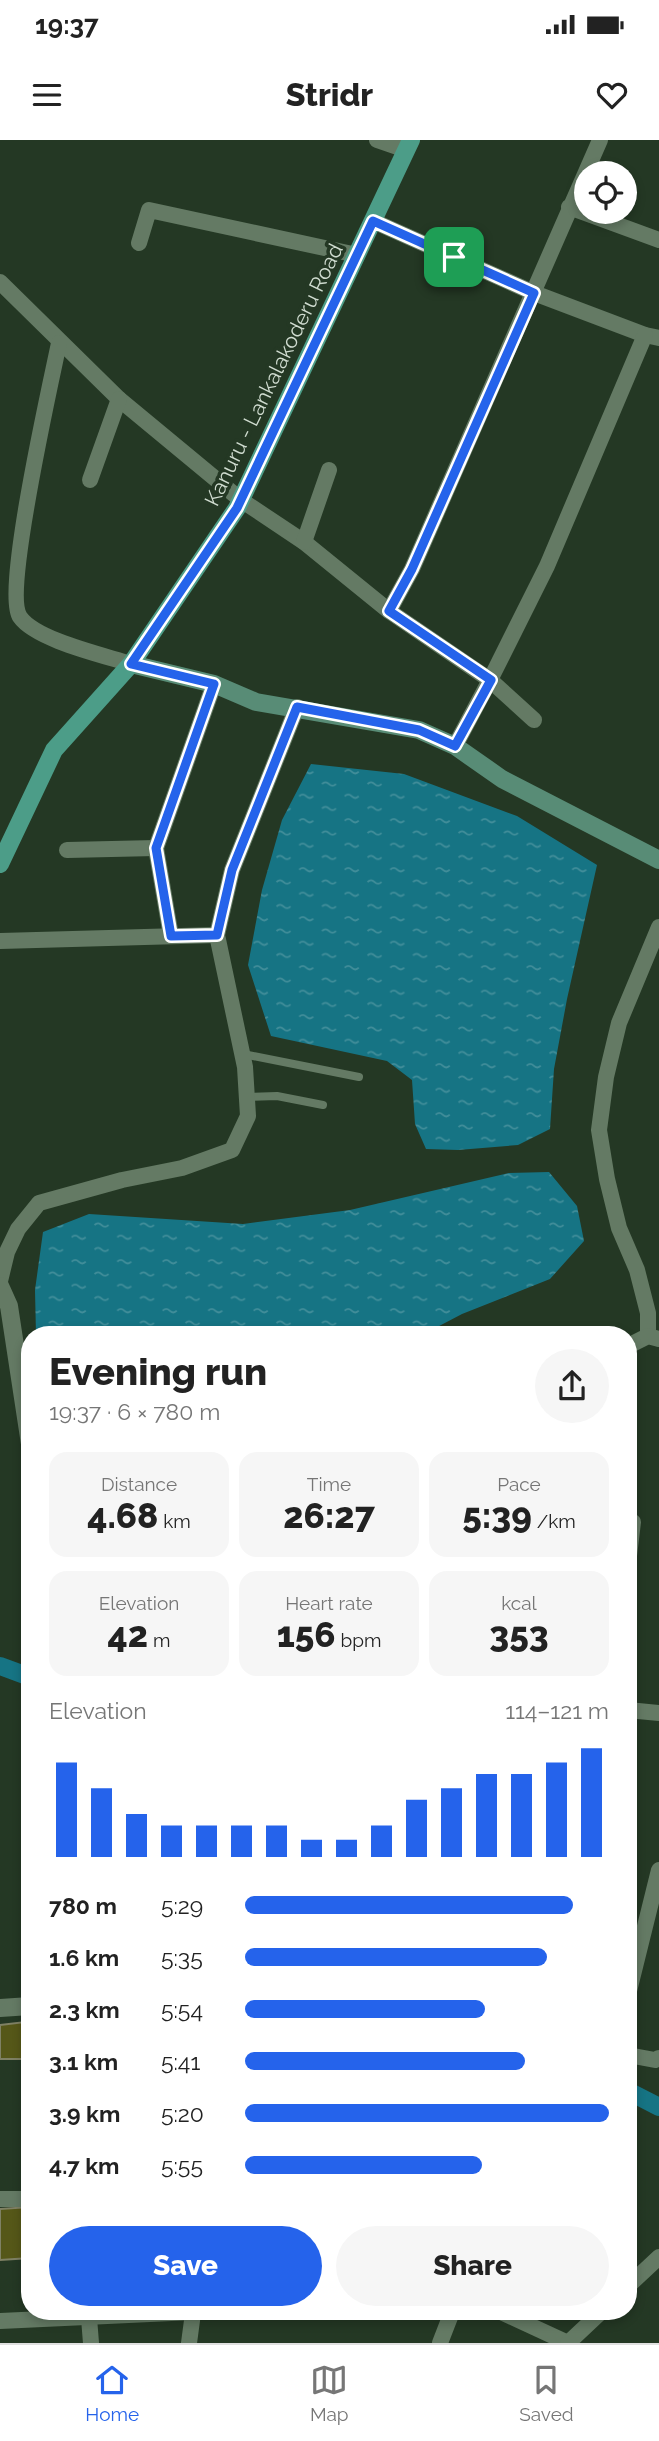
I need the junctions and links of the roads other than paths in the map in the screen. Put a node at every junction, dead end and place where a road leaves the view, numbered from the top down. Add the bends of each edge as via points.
1 (377, 140) edge
2 (600, 140) edge
3 (409, 145) edge
4 (569, 207) junction
5 (373, 221) junction
6 (659, 240) edge
7 (139, 243) dead end
8 (357, 256) junction
9 (0, 282) edge
10 (534, 293) junction
11 (652, 336) edge
12 (59, 342) junction
13 (119, 400) junction
14 (328, 470) dead end
15 (90, 480) dead end
16 (241, 501) junction
17 (304, 542) junction
18 (389, 611) junction
19 (131, 664) junction
20 (491, 680) junction
21 (214, 684) junction
22 (297, 707) junction
23 (534, 720) dead end
24 (455, 746) junction
25 (156, 848) junction
26 (67, 850) dead end
27 (659, 860) edge
28 (0, 864) edge
29 (659, 927) edge
30 (217, 935) junction
31 (171, 936) junction
32 (0, 941) edge
33 (243, 1054) junction
34 (359, 1077) dead end
35 (247, 1097) junction
36 (323, 1105) dead end
37 (0, 1284) edge
38 (654, 1338) edge
39 (637, 1343) edge
40 (21, 1385) edge
41 (637, 1711) edge
42 (659, 1713) edge
43 (659, 1870) edge
44 (637, 1959) edge
45 (21, 2007) edge
46 (0, 2008) edge
47 (637, 2057) edge
48 (658, 2061) edge
49 (0, 2199) edge
50 (21, 2199) edge
51 (659, 2256) edge
52 (637, 2277) edge
53 (30, 2320) edge
54 (89, 2320) edge
55 (192, 2320) edge
56 (449, 2320) edge
57 (518, 2320) edge
58 (592, 2320) edge
59 (0, 2321) edge
60 (91, 2343) edge
61 (189, 2343) edge
62 (440, 2343) edge

1 - 3 street
2 - 4 street
3 - 5 main road, Kanuru - Lankalakoderu Road
4 - 6 street
4 - 10 street
5 - 8 main road, Kanuru - Lankalakoderu Road
5 - 10 street
7 - 8 street via 149,210
8 - 16 main road, Kanuru - Lankalakoderu Road
9 - 12 street
10 - 11 street
10 - 18 street via 412,569
11 - 20 street
12 - 13 street
12 - 19 street via 19,553 18,615 35,632
13 - 15 street
13 - 16 street
14 - 17 street
16 - 17 street
16 - 19 main road, Kanuru - Lankalakoderu Road
17 - 18 street
18 - 20 street
19 - 21 main road
19 - 28 main road, Kanuru - Lankalakoderu Road via 54,750
20 - 23 street
20 - 24 street
21 - 22 main road via 256,702
21 - 25 street
22 - 24 main road via 419,730
22 - 30 street via 232,870
24 - 27 main road via 502,779
25 - 26 street
25 - 31 street
29 - 38 street via 618,1023 599,1130 619,1228 637,1270
30 - 31 street
30 - 33 street
31 - 32 street
33 - 34 lane
33 - 35 street
35 - 36 lane via 277,1096
35 - 37 street via 248,1116 232,1150 182,1168 38,1202 7,1252
37 - 40 street via 9,1306
38 - 39 street
41 - 42 street
43 - 44 street
45 - 46 street
47 - 48 street
49 - 50 street
51 - 52 street
53 - 59 street
54 - 60 street
55 - 61 street
56 - 62 street
57 - 58 street via 568,2343

